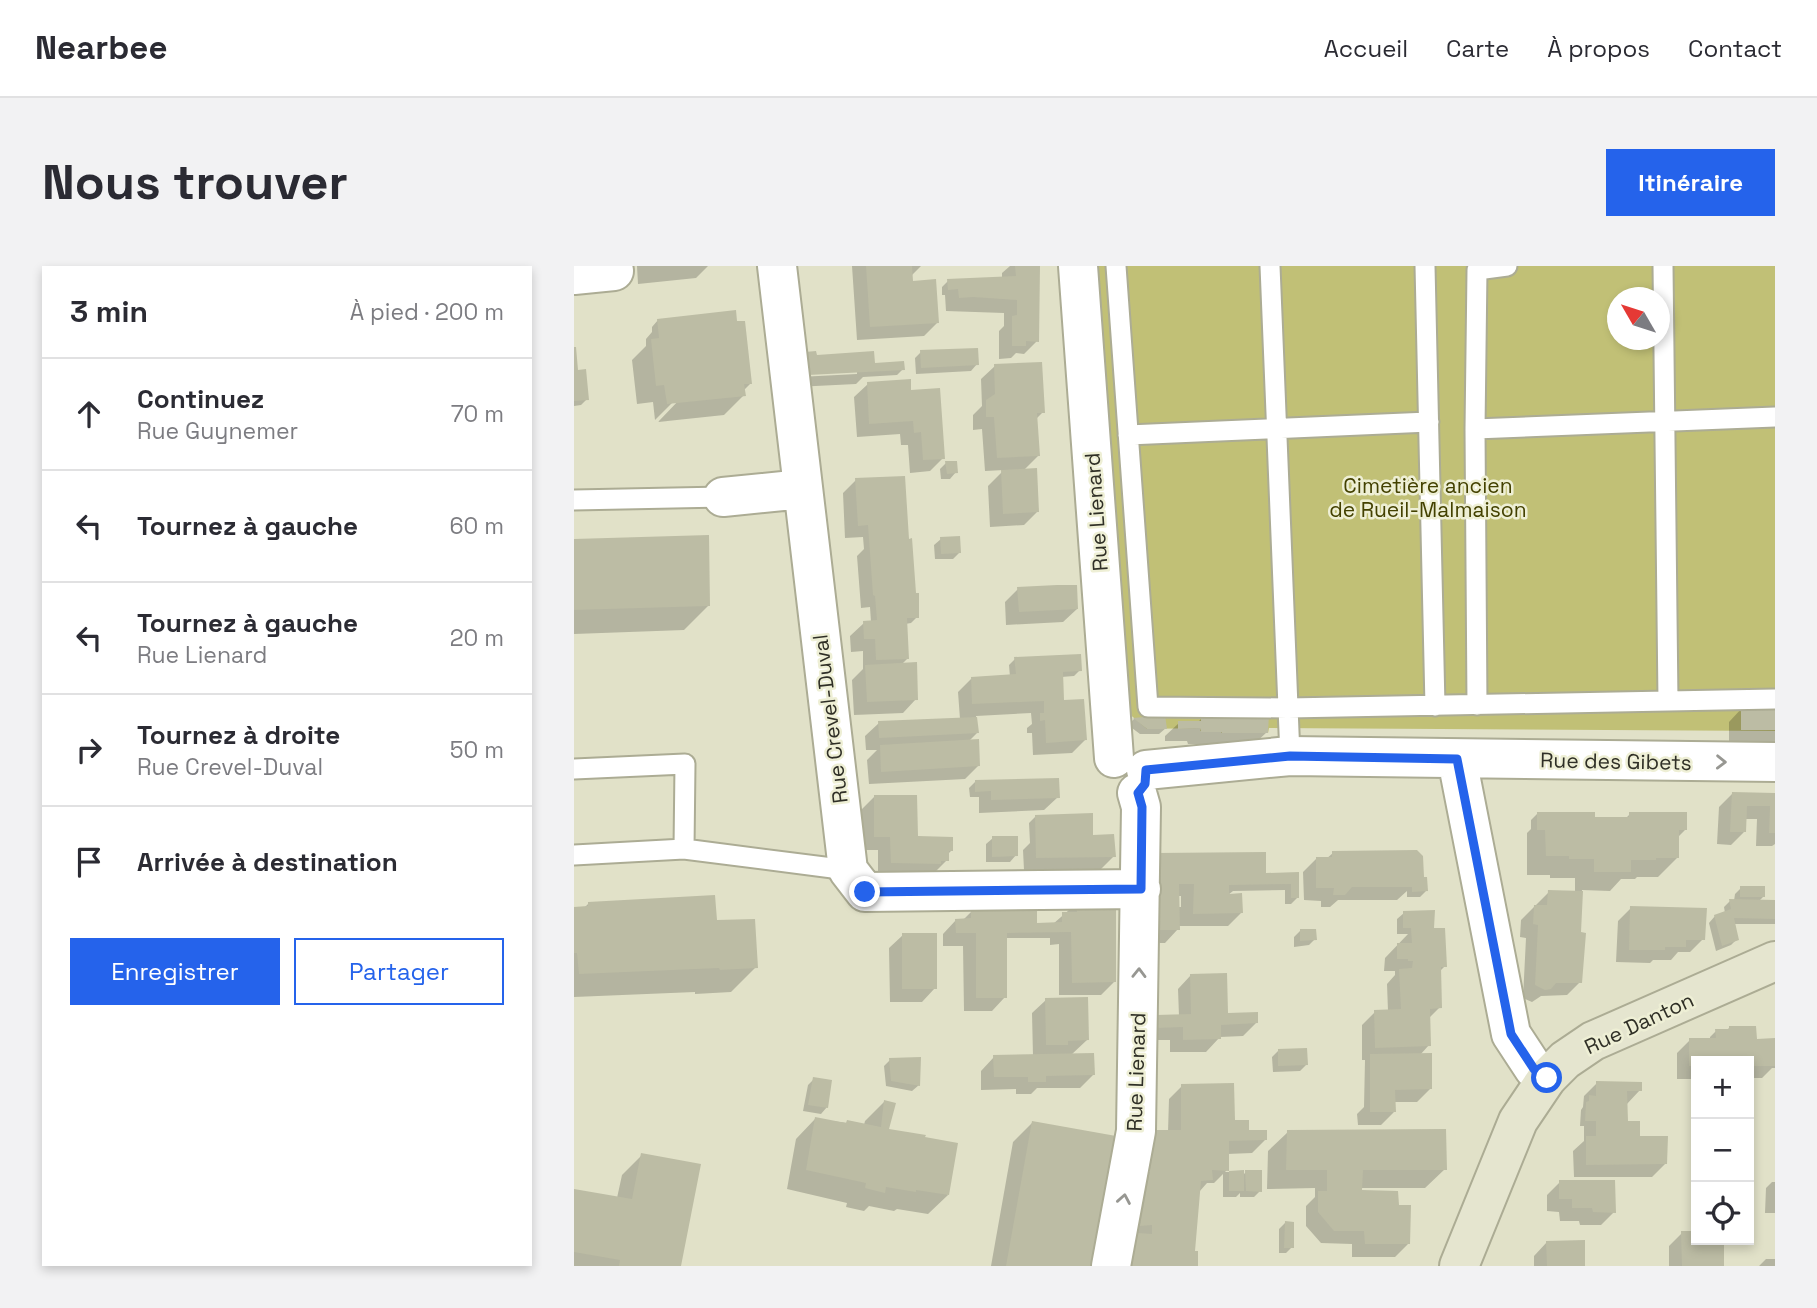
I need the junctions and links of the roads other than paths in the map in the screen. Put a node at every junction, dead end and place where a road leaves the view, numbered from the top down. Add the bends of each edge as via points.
1 (613, 266) edge
2 (777, 266) edge
3 (1078, 266) edge
4 (1116, 266) edge
5 (1270, 266) edge
6 (1425, 266) edge
7 (1507, 266) edge
8 (1663, 266) edge
9 (574, 275) edge
10 (1775, 417) edge
11 (1665, 421) junction
12 (1429, 422) junction
13 (1277, 429) junction
14 (1475, 429) junction
15 (1128, 435) junction
16 (803, 489) junction
17 (723, 497) joint
18 (574, 500) edge
19 (1775, 699) edge
20 (1668, 701) junction
21 (1477, 705) junction
22 (1435, 706) junction
23 (1288, 708) junction
24 (1290, 756) junction
25 (1457, 759) junction
26 (1775, 762) edge
27 (574, 769) edge
28 (1133, 774) junction
29 (684, 849) junction
30 (574, 855) edge
31 (848, 870) junction
32 (1141, 889) junction
33 (1775, 961) edge
34 (1547, 1078) junction
35 (1111, 1266) edge
36 (1459, 1266) edge

1 - 9 street via 614,271
2 - 16 street, Rue Crevel-Duval
3 - 28 street, Rue Lienard
4 - 15 lane
5 - 13 lane
6 - 12 lane
7 - 14 lane via 1477,270
8 - 11 lane
10 - 11 lane
11 - 14 lane
11 - 20 lane
12 - 13 lane
12 - 22 lane
13 - 15 lane
13 - 23 lane
14 - 21 lane
15 - 23 lane via 1149,707
16 - 17 street
16 - 31 street, Rue Crevel-Duval
17 - 18 lane
19 - 20 lane
20 - 21 lane
21 - 22 lane
22 - 23 lane
23 - 24 lane
24 - 25 street, Rue des Gibets
24 - 28 street, Rue des Gibets
25 -> 26 street, Rue des Gibets
25 - 34 street via 1511,1034 1534,1069
27 - 29 lane via 685,764
28 - 32 street, Rue Lienard via 1142,807
29 - 30 lane
29 - 31 lane
31 - 32 street via 865,892
35 -> 32 street, Rue Lienard via 1136,1131
33 - 34 street, Rue Danton via 1593,1041
34 - 36 street, Rue Danton via 1518,1121

